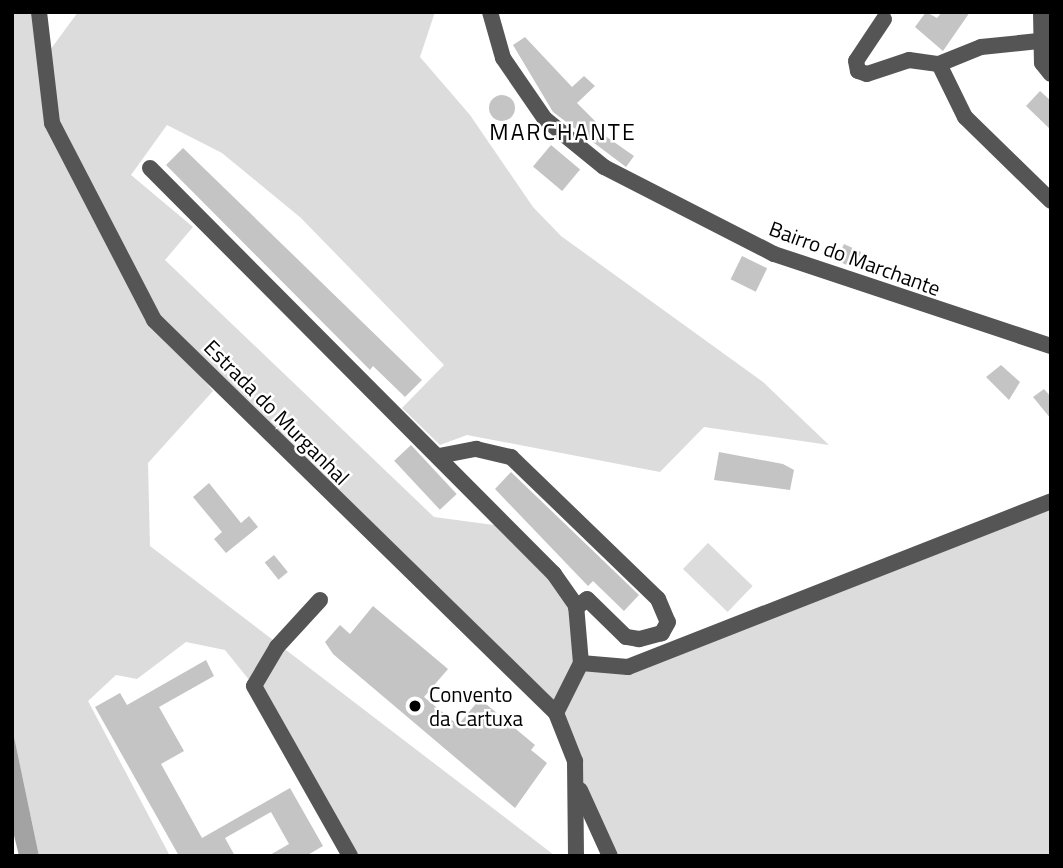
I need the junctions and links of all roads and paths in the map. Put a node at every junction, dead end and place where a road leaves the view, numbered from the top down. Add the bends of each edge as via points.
1 (39, 12) edge
2 (489, 12) edge
3 (1041, 12) edge
4 (884, 19) dead end
5 (1040, 41) junction
6 (939, 64) junction
7 (1051, 74) edge
8 (150, 168) dead end
9 (1051, 201) edge
10 (1051, 346) edge
11 (439, 456) junction
12 (1051, 501) edge
13 (320, 600) dead end
14 (576, 608) junction
15 (581, 663) junction
16 (556, 713) junction
17 (578, 785) junction
18 (349, 856) edge
19 (576, 856) edge
20 (611, 856) edge

1 - 16 street, Estrada do Murganhal via 52,123 154,320
2 - 10 street, Bairro do Marchante via 503,58 545,119 604,166 774,254
3 - 5 street
4 - 6 street via 856,61 858,71 867,74 909,60
5 - 6 street via 981,47
5 - 7 street
6 - 9 street via 965,117
8 - 11 street
11 - 14 street via 554,574
11 - 14 street via 476,449 511,457 658,599 668,622 662,633 639,639 626,637 587,599
12 - 15 street via 628,667
13 - 18 street via 277,647 254,686
14 - 15 street
15 - 16 street
16 - 17 street, Estrada do Murganhal
17 - 19 street
17 - 20 street

